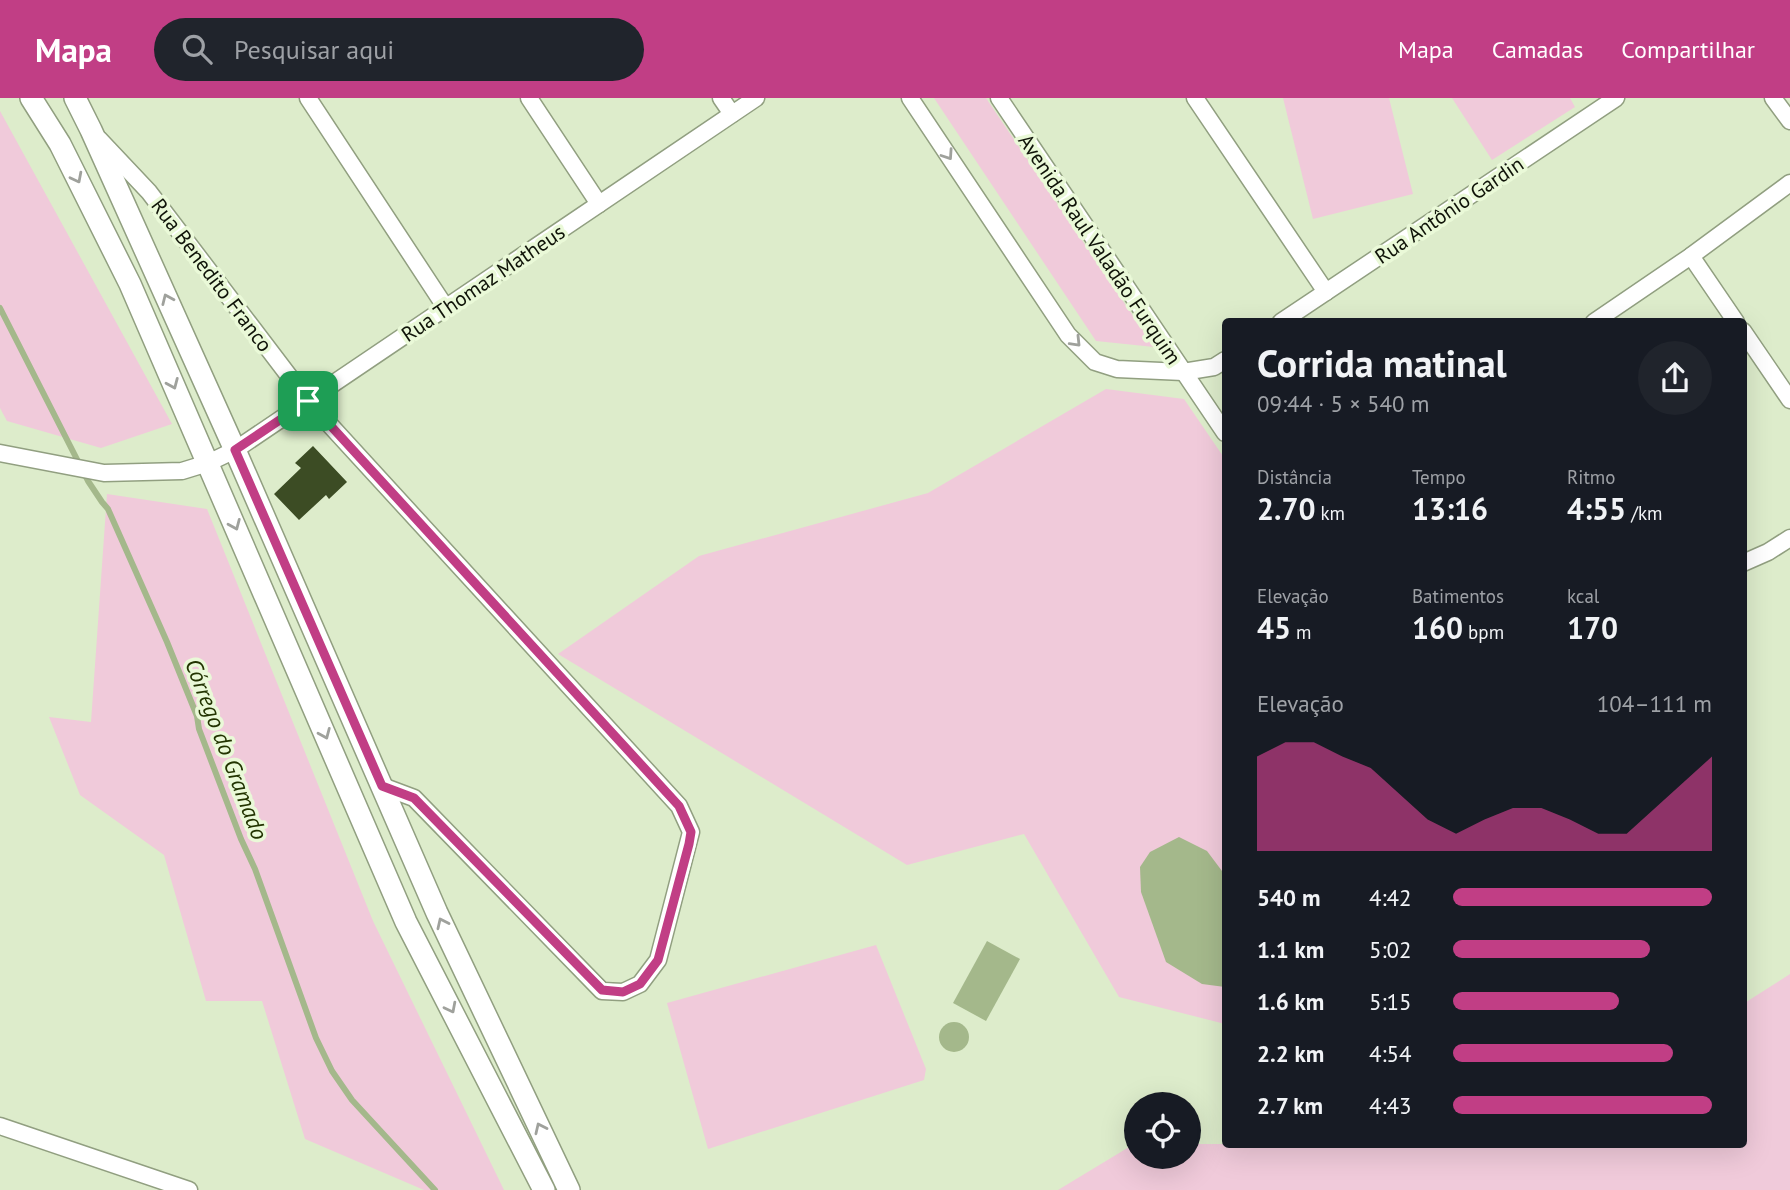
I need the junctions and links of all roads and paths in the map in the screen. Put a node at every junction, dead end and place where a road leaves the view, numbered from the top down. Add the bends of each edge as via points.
1 (31, 98) edge
2 (75, 98) edge
3 (307, 98) edge
4 (529, 98) edge
5 (721, 98) edge
6 (755, 98) edge
7 (910, 98) edge
8 (999, 98) edge
9 (1195, 98) edge
10 (1616, 98) edge
11 (1773, 98) edge
12 (732, 114) junction
13 (1790, 121) edge
14 (91, 130) junction
15 (60, 144) junction
16 (1790, 183) edge
17 (599, 204) junction
18 (1691, 256) junction
19 (1326, 292) junction
20 (446, 308) junction
21 (1288, 318) edge
22 (1600, 318) edge
23 (1734, 318) edge
24 (1747, 337) edge
25 (1222, 362) edge
26 (1182, 372) junction
27 (1790, 400) edge
28 (308, 401) junction
29 (1222, 429) edge
30 (235, 450) junction
31 (0, 453) edge
32 (208, 463) junction
33 (1790, 538) edge
34 (1747, 562) edge
35 (382, 786) junction
36 (0, 1125) edge
37 (189, 1190) edge
38 (544, 1190) edge
39 (569, 1190) edge

1 - 15 main road
2 - 14 main road
3 - 20 street
4 - 17 street
5 - 12 street
6 - 12 street, Rua Thomaz Matheus
7 -> 26 street, Avenida Raul Valadão Furquim via 1069,335 1095,362 1117,369
8 - 26 street, Avenida Raul Valadão Furquim
9 - 19 street
10 - 19 street, Rua Antônio Gardin
11 - 13 street
12 - 17 street, Rua Thomaz Matheus
14 - 15 main road
14 - 28 street, Rua Benedito Franco via 149,192
30 -> 14 main road
15 -> 32 main road via 130,284
16 - 18 street
17 - 20 street, Rua Thomaz Matheus
18 - 22 street
18 - 23 street
19 - 21 street, Rua Antônio Gardin
20 - 28 street, Rua Thomaz Matheus
24 - 27 street
25 - 26 street
26 - 29 street
28 - 30 street, Rua Thomaz Matheus
28 - 35 street, Rua Benedito Franco via 679,806 691,832 658,960 640,984 623,992 602,990 414,798
30 - 32 street, Rua Thomaz Matheus
30 - 35 main road
31 - 32 street, Rua Thomaz Matheus via 104,473 182,471
32 -> 38 main road via 406,922
33 - 34 street
39 -> 35 main road
36 - 37 street

